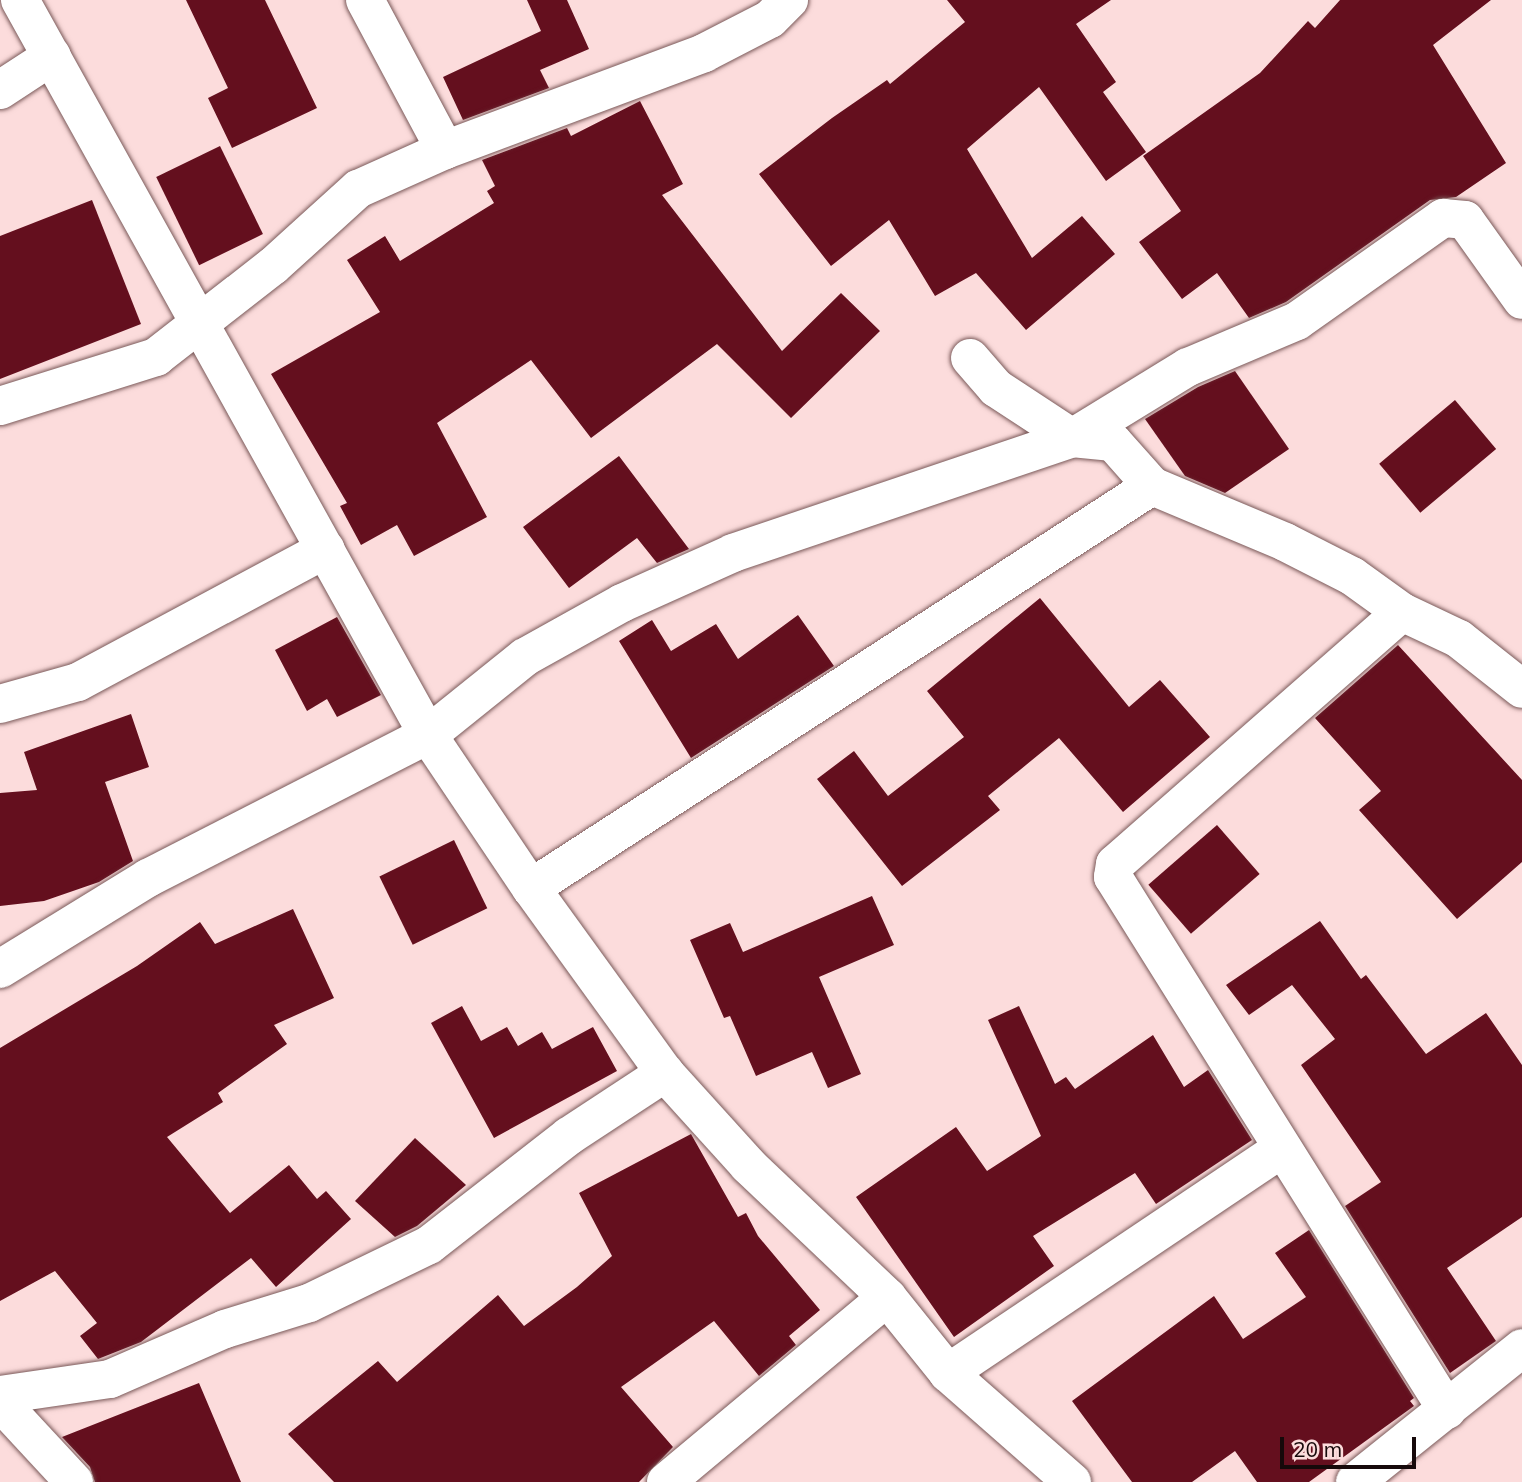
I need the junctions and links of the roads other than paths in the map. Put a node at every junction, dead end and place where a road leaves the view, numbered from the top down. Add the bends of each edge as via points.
1 (20, 0) edge
2 (365, 0) edge
3 (789, 0) edge
4 (52, 56) junction
5 (0, 90) edge
6 (445, 150) junction
7 (1522, 300) edge
8 (200, 321) junction
9 (970, 358) dead end
10 (0, 406) edge
11 (1072, 438) junction
12 (1152, 486) junction
13 (326, 549) junction
14 (1402, 612) junction
15 (1522, 689) edge
16 (0, 704) edge
17 (428, 735) junction
18 (531, 888) junction
19 (0, 969) edge
20 (665, 1073) junction
21 (1281, 1149) junction
22 (887, 1297) junction
23 (1522, 1348) edge
24 (948, 1373) junction
25 (0, 1395) edge
26 (0, 1402) edge
27 (1447, 1410) junction
28 (74, 1482) edge
29 (666, 1482) edge
30 (1072, 1482) edge
31 (1355, 1482) edge

1 - 4 street
2 - 6 street
3 - 6 street via 770,19 705,53
4 - 5 street
4 - 8 street
6 - 8 street via 358,189 273,266
7 - 11 street via 1465,220 1443,218 1297,321 1188,367
8 - 10 street via 156,357
8 - 13 street
9 - 11 street via 996,388
11 - 12 street via 1113,442
11 - 17 street via 733,553 622,603 526,657
12 - 14 street via 1285,542 1352,576
12 - 18 street
13 - 16 street via 78,682
13 - 17 street
14 - 15 street via 1459,639
14 - 21 street via 1115,864 1118,890 1185,989
17 - 18 street
17 - 19 street via 148,878
18 - 20 street
20 - 22 street via 748,1165
20 - 25 street via 569,1136 429,1245 309,1303 225,1329 110,1379
21 - 24 street
21 - 27 street
22 - 24 street
22 - 29 street
23 - 27 street
24 - 30 street
26 - 28 street
27 - 31 street

